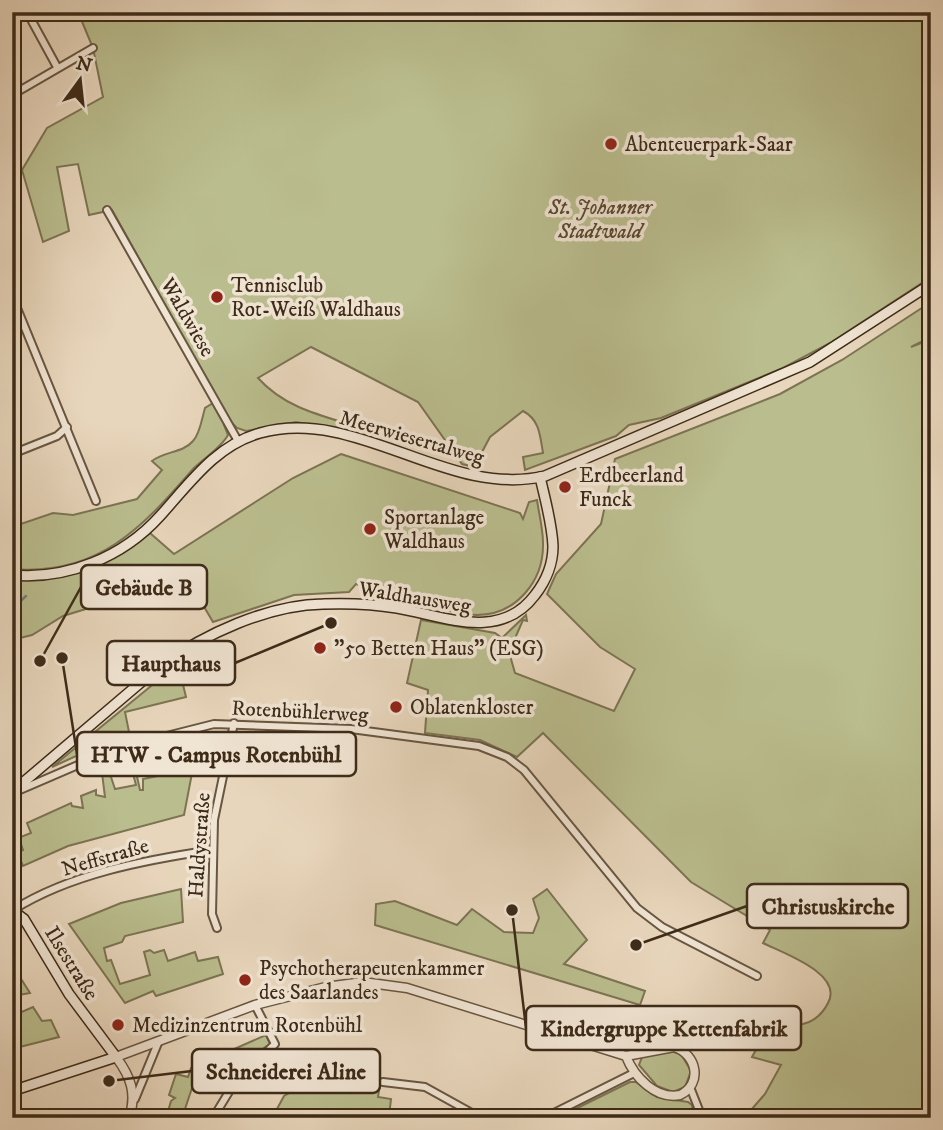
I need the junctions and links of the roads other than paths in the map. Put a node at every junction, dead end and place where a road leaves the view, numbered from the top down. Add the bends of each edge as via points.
1 (27, 12) edge
2 (93, 48) dead end
3 (57, 66) junction
4 (12, 95) edge
5 (107, 210) dead end
6 (931, 284) edge
7 (12, 296) edge
8 (67, 427) junction
9 (238, 441) junction
10 (12, 454) edge
11 (540, 477) junction
12 (96, 500) dead end
13 (12, 575) edge
14 (234, 723) junction
15 (40, 768) junction
16 (52, 774) junction
17 (12, 784) edge
18 (12, 792) edge
19 (212, 850) junction
20 (12, 910) edge
21 (12, 917) edge
22 (24, 919) junction
23 (217, 928) dead end
24 (757, 976) dead end
25 (255, 1005) junction
26 (158, 1043) junction
27 (626, 1056) junction
28 (116, 1058) junction
29 (634, 1073) junction
30 (383, 1082) dead end
31 (690, 1087) junction
32 (12, 1091) edge
33 (135, 1099) junction
34 (129, 1118) edge
35 (213, 1118) edge
36 (481, 1118) edge
37 (544, 1118) edge
38 (706, 1118) edge

1 - 3 street
2 - 3 street
3 - 4 street
5 - 9 street, Waldwiese
6 - 11 main road, Meerwiesertalweg via 798,368
7 - 8 street
8 - 10 street via 57,436
8 - 12 street
9 - 11 main road, Meerwiesertalweg via 274,430 311,428 477,476
9 - 13 main road, Meerwiesertalweg via 205,465 146,530 112,554 69,570
11 - 15 main road, Waldhausweg via 552,537 550,566 531,601 509,617 463,623 360,604 279,610 176,655
14 - 16 street, Rotenbühlerweg via 143,740
14 - 19 street, Haldystraße via 216,806
14 - 24 street, Rotenbühlerweg via 351,729 496,751 534,781 637,908 662,927
15 - 16 street
15 - 17 main road
15 - 18 main road
16 - 18 street, Rotenbühlerweg
19 - 20 street, Neffstraße via 97,875
19 - 23 street, Haldystraße via 212,914
20 - 22 main road, Ilsestraße
21 - 22 main road
22 - 28 main road, Ilsestraße via 69,994
25 - 26 street
25 - 27 street via 342,984 386,984
25 - 35 street via 275,1044 235,1082
26 - 28 street
26 - 33 street
27 - 29 street
27 - 31 street via 681,1049 694,1066
28 - 32 main road
28 - 33 street via 125,1069
29 - 31 street via 664,1094 680,1095
29 - 37 street
30 - 36 street via 425,1087
31 - 38 street
33 - 34 street

